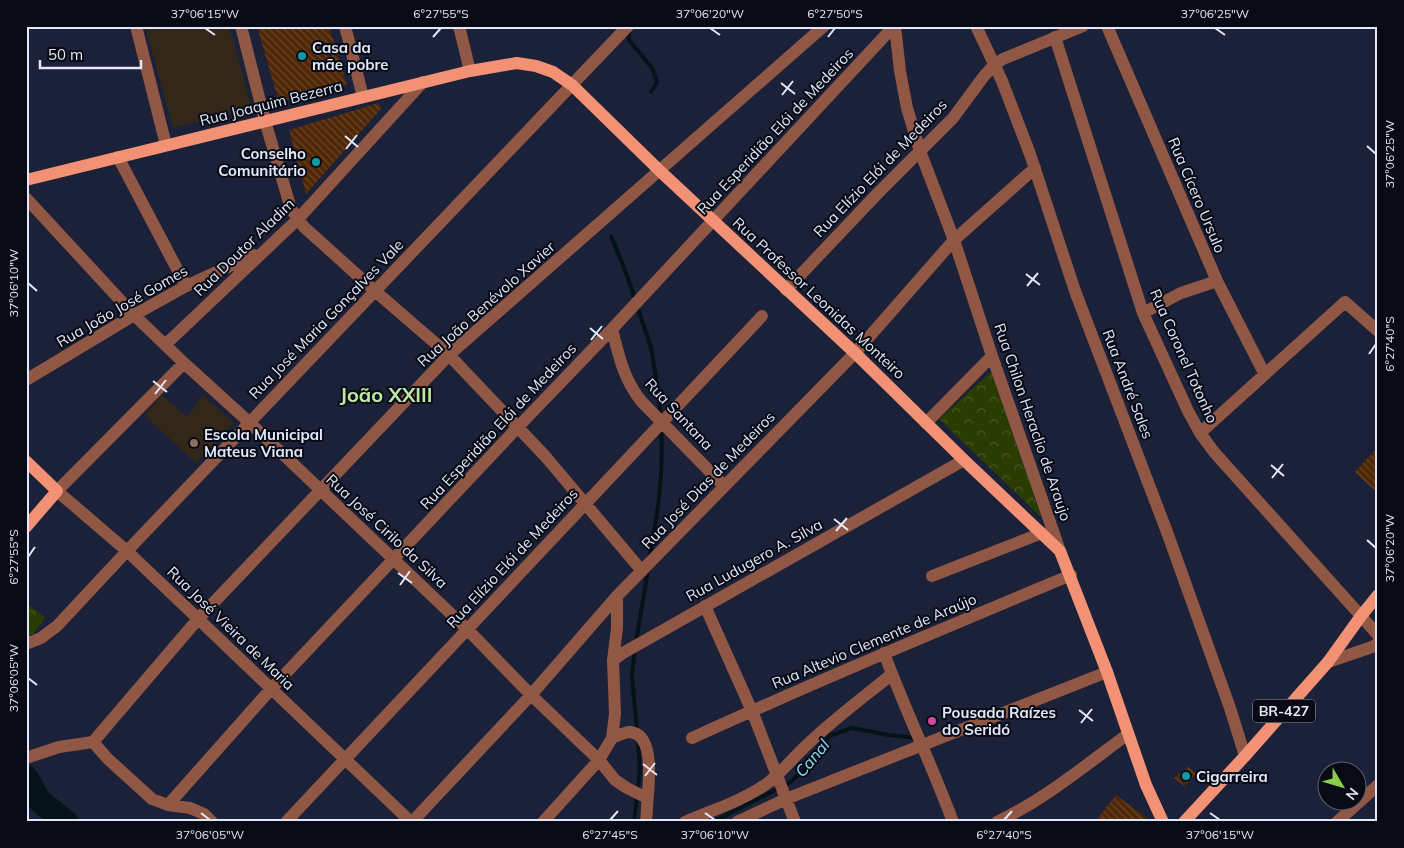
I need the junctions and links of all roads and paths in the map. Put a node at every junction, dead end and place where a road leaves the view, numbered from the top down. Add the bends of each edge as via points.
1 (136, 26) edge
2 (240, 26) edge
3 (345, 26) edge
4 (460, 26) edge
5 (628, 26) edge
6 (824, 26) edge
7 (894, 26) edge
8 (976, 26) edge
9 (1082, 26) edge
10 (1107, 26) edge
11 (1055, 37) junction
12 (994, 65) junction
13 (470, 70) junction
14 (553, 72) joint
15 (423, 82) junction
16 (572, 85) junction
17 (364, 97) junction
18 (265, 121) junction
19 (166, 146) junction
20 (920, 151) junction
21 (118, 158) junction
22 (1035, 168) junction
23 (660, 171) junction
24 (26, 180) edge
25 (26, 198) edge
26 (298, 219) junction
27 (714, 221) junction
28 (954, 240) junction
29 (264, 251) junction
30 (1217, 281) junction
31 (186, 286) junction
32 (786, 290) junction
33 (375, 291) junction
34 (1143, 313) junction
35 (134, 315) junction
36 (762, 316) dead end
37 (612, 330) junction
38 (1378, 331) edge
39 (166, 345) junction
40 (855, 353) junction
41 (449, 355) junction
42 (992, 356) junction
43 (184, 363) junction
44 (1264, 374) junction
45 (26, 380) edge
46 (662, 421) junction
47 (926, 422) junction
48 (250, 423) junction
49 (518, 427) junction
50 (1200, 432) junction
51 (964, 460) junction
52 (26, 461) edge
53 (724, 486) junction
54 (57, 491) junction
55 (321, 491) junction
56 (584, 504) junction
57 (26, 527) edge
58 (1042, 533) junction
59 (127, 551) junction
60 (1060, 551) junction
61 (394, 560) junction
62 (642, 571) junction
63 (1071, 575) junction
64 (932, 576) dead end
65 (1378, 595) edge
66 (617, 596) junction
67 (705, 606) junction
68 (1361, 616) junction
69 (198, 619) junction
70 (467, 629) junction
71 (1378, 635) edge
72 (1378, 643) edge
73 (26, 644) edge
74 (884, 653) junction
75 (613, 660) junction
76 (1328, 662) junction
77 (1107, 672) junction
78 (892, 674) junction
79 (271, 689) junction
80 (531, 696) junction
81 (752, 711) junction
82 (1128, 734) junction
83 (612, 738) junction
84 (692, 738) dead end
85 (94, 742) junction
86 (922, 745) junction
87 (1245, 756) junction
88 (26, 758) edge
89 (344, 758) junction
90 (599, 760) junction
91 (777, 776) junction
92 (1378, 785) edge
93 (648, 798) junction
94 (786, 799) junction
95 (168, 805) junction
96 (212, 822) edge
97 (286, 822) edge
98 (412, 822) edge
99 (543, 822) edge
100 (646, 822) edge
101 (685, 822) edge
102 (737, 822) edge
103 (796, 822) edge
104 (953, 822) edge
105 (996, 822) edge
106 (1163, 822) edge
107 (1184, 822) edge
108 (1337, 822) edge

1 - 19 street
2 - 18 street
3 - 17 street
4 - 13 street
5 - 16 street, Rua José Maria Gonçalves Vale
6 - 23 street, Rua João Benévolo Xavier
7 - 20 street, Rua Chilon Heraclio de Araujo via 906,108
7 - 27 street, Rua Esperidião Elói de Medeiros
8 - 12 street, Rua André Sales
9 - 11 street
10 - 30 street, Rua Cícero Ursulo
11 - 12 street
11 - 34 street, Rua Coronel Totonho
12 - 20 street, Rua Elízio Elói de Medeiros via 953,118
12 - 22 street, Rua André Sales
13 - 14 main road, Rua Joaquim Bezerra via 517,63
13 - 15 main road, Rua Joaquim Bezerra
14 - 16 main road, Rua Professor Leonidas Monteiro
15 - 17 main road, Rua Joaquim Bezerra
15 - 26 street, Rua Doutor Aladim
16 - 23 main road, Rua Professor Leonidas Monteiro
16 - 33 street, Rua José Maria Gonçalves Vale
17 - 18 main road, Rua Joaquim Bezerra
18 - 19 main road, Rua Joaquim Bezerra
18 - 26 street
19 - 21 main road, Rua Joaquim Bezerra
20 - 28 street, Rua Chilon Heraclio de Araujo
20 - 32 street, Rua Elízio Elói de Medeiros
21 - 24 main road, Rua Joaquim Bezerra
21 - 31 street
22 - 28 street, Rua José Dias de Medeiros
22 - 87 street, Rua André Sales via 1075,291 1167,532
23 - 27 main road, Rua Professor Leonidas Monteiro
23 - 41 street, Rua João Benévolo Xavier
25 - 35 street, Rua José Cirilo da Silva
26 - 29 street, Rua Doutor Aladim
26 - 33 street
27 - 32 main road, Rua Professor Leonidas Monteiro
27 - 37 street, Rua Esperidião Elói de Medeiros
28 - 40 street, Rua José Dias de Medeiros
28 - 42 street, Rua Chilon Heraclio de Araujo
29 - 31 street, Rua João José Gomes
29 - 39 street, Rua Doutor Aladim
30 - 34 street via 1181,293
30 - 44 street, Rua Cícero Ursulo
31 - 35 street, Rua João José Gomes
32 - 40 main road, Rua Professor Leonidas Monteiro
33 - 41 street
33 - 48 street, Rua José Maria Gonçalves Vale
34 - 50 street, Rua Coronel Totonho
35 - 39 street, Rua José Cirilo da Silva
35 - 45 street, Rua João José Gomes
36 - 46 street, Rua Elízio Elói de Medeiros
37 - 46 street, Rua Santana via 632,389
37 - 49 street, Rua Esperidião Elói de Medeiros
38 - 44 street via 1345,302
39 - 43 street, Rua José Cirilo da Silva
40 - 47 main road, Rua Professor Leonidas Monteiro
40 - 53 street, Rua José Dias de Medeiros
41 - 49 street
41 - 55 street, Rua João Benévolo Xavier
42 - 47 street
42 - 60 street, Rua Chilon Heraclio de Araujo
43 - 48 street, Rua José Cirilo da Silva
43 - 54 street
44 - 50 street
46 - 53 street, Rua Santana
46 - 56 street, Rua Elízio Elói de Medeiros
47 - 51 main road, Rua Professor Leonidas Monteiro
48 - 55 street, Rua José Cirilo da Silva
48 - 59 street, Rua José Maria Gonçalves Vale
49 - 56 street
49 - 61 street, Rua Esperidião Elói de Medeiros
50 - 68 street, Rua Coronel Totonho via 1214,452
51 - 58 main road, Rua Professor Leonidas Monteiro
51 - 67 street, Rua Ludugero A. Silva
52 - 54 main road, Rua José Vieira de Maria
53 - 62 street, Rua José Dias de Medeiros
54 - 57 main road
54 - 59 street, Rua José Vieira de Maria
55 - 61 street, Rua José Cirilo da Silva
55 - 69 street, Rua João Benévolo Xavier
56 - 62 street
56 - 70 street, Rua Elízio Elói de Medeiros
58 - 60 main road, Rua Professor Leonidas Monteiro
58 - 64 street
59 - 69 street, Rua José Vieira de Maria
59 - 73 street, Rua José Maria Gonçalves Vale via 57,626
60 - 63 main road, Rua Chilon Heraclio de Araujo
61 - 70 street, Rua José Cirilo da Silva
61 - 79 street, Rua Esperidião Elói de Medeiros
62 - 66 street, Rua José Dias de Medeiros
63 - 74 street, Rua Altevio Clemente de Araújo
63 - 77 main road, Rua Chilon Heraclio de Araujo
65 - 68 main road, BR-427
66 - 75 street
66 - 80 street, Rua José Dias de Medeiros
67 - 75 street, Rua Ludugero A. Silva
67 - 81 street
68 - 71 street, Rua Coronel Totonho
68 - 76 main road, BR-427
69 - 79 street, Rua José Vieira de Maria
69 - 85 street, Rua João Benévolo Xavier
70 - 80 street, Rua José Cirilo da Silva
70 - 89 street, Rua Elízio Elói de Medeiros
72 - 76 street
74 - 78 street
74 - 81 street, Rua Altevio Clemente de Araújo
75 - 83 street via 615,714
76 - 87 main road, BR-427
77 - 82 main road, Rua Chilon Heraclio de Araujo
77 - 86 street
78 - 86 street
78 - 91 street via 830,723
79 - 89 street, Rua José Vieira de Maria
79 - 95 street, Rua Esperidião Elói de Medeiros
80 - 90 street, Rua José Cirilo da Silva
80 - 98 street, Rua José Dias de Medeiros
81 - 84 street, Rua Altevio Clemente de Araújo
81 - 91 street
82 - 105 street via 1063,783
82 - 106 main road, Rua Chilon Heraclio de Araujo
83 - 90 street
83 - 93 street via 629,732 640,737 648,750
85 - 88 street via 58,747
85 - 95 street via 141,790 152,799
86 - 94 street
86 - 104 street
87 - 107 main road, BR-427
89 - 97 street, Rua Elízio Elói de Medeiros
89 - 98 street, Rua José Vieira de Maria
90 - 93 street, Rua José Cirilo da Silva via 615,780
90 - 99 street
91 - 94 street
91 - 101 street via 749,795
92 - 108 street
93 - 100 street
94 - 102 street
94 - 103 street
95 - 96 street via 190,808

